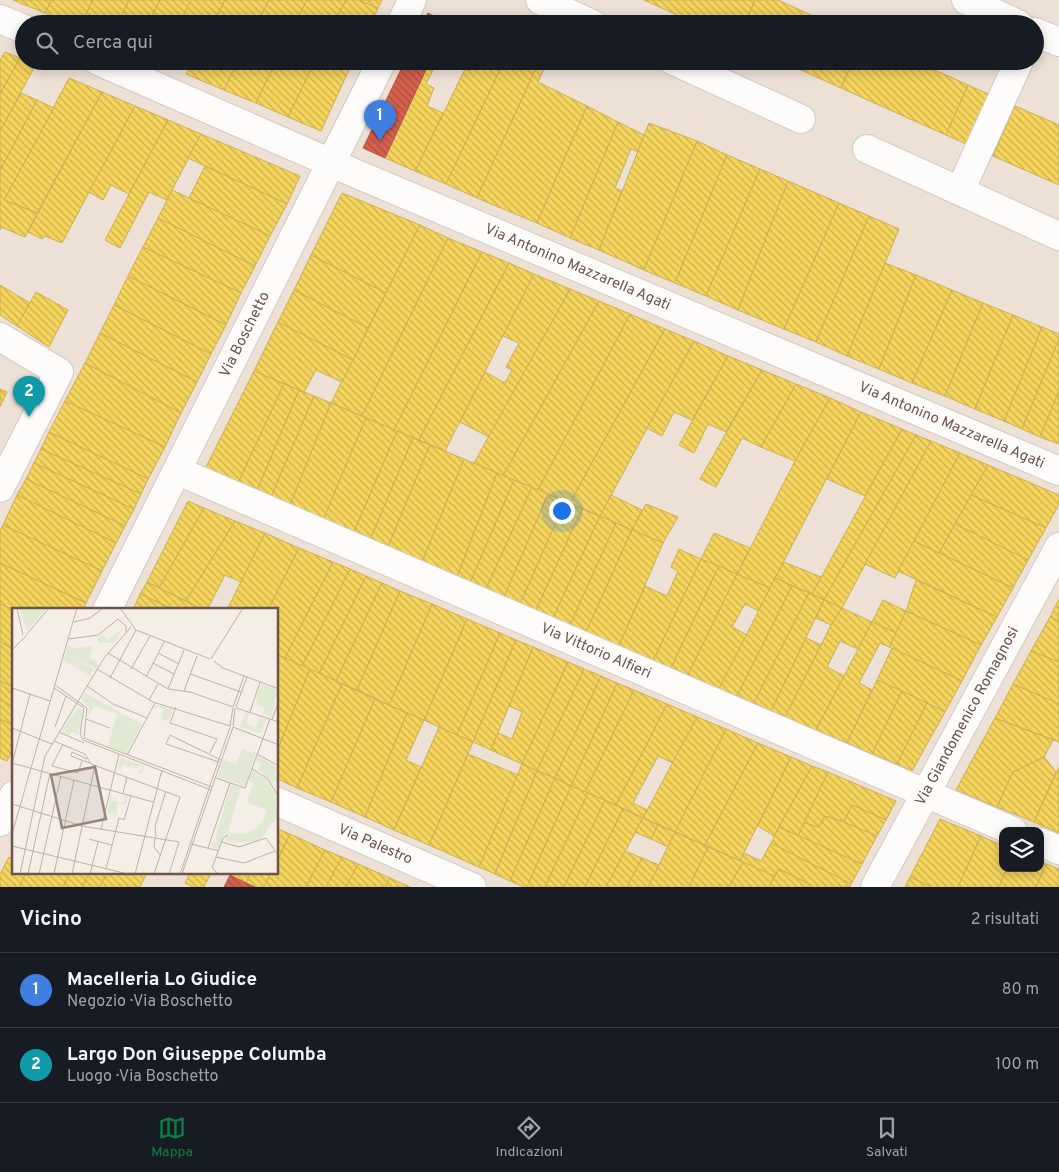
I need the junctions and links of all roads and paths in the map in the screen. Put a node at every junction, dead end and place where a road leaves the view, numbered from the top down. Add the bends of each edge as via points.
1 (412, 0) edge
2 (540, 0) edge
3 (966, 0) edge
4 (589, 14) edge
5 (405, 15) edge
6 (998, 15) edge
7 (0, 18) edge
8 (15, 25) edge
9 (1044, 36) edge
10 (1059, 42) edge
11 (118, 70) edge
12 (377, 70) edge
13 (694, 70) edge
14 (996, 70) edge
15 (1014, 70) edge
16 (802, 119) dead end
17 (867, 149) dead end
18 (330, 163) junction
19 (952, 188) junction
20 (1059, 236) edge
21 (0, 337) edge
22 (178, 471) junction
23 (1059, 472) edge
24 (0, 488) edge
25 (1059, 547) edge
26 (108, 608) edge
27 (926, 793) junction
28 (12, 799) edge
29 (279, 802) edge
30 (0, 822) edge
31 (1005, 827) edge
32 (1044, 844) edge
33 (1059, 850) edge
34 (472, 887) edge
35 (875, 887) edge

1 - 5 street
2 - 4 street
3 - 6 street
7 - 8 street
9 - 10 street
11 - 18 street, Via Antonino Mazzarella Agati
12 - 18 street, Via Boschetto
13 - 16 street
14 - 19 street
15 - 19 street
17 - 19 street
18 - 22 street, Via Boschetto
18 - 23 street, Via Antonino Mazzarella Agati
19 - 20 street
21 - 24 street via 59,372
22 - 26 street, Via Boschetto
22 - 27 street, Via Vittorio Alfieri
25 - 27 street, Via Giandomenico Romagnosi
27 - 31 street, Via Vittorio Alfieri
27 - 35 street, Via Giandomenico Romagnosi
28 - 30 street
29 - 34 street, Via Palestro
32 - 33 street

